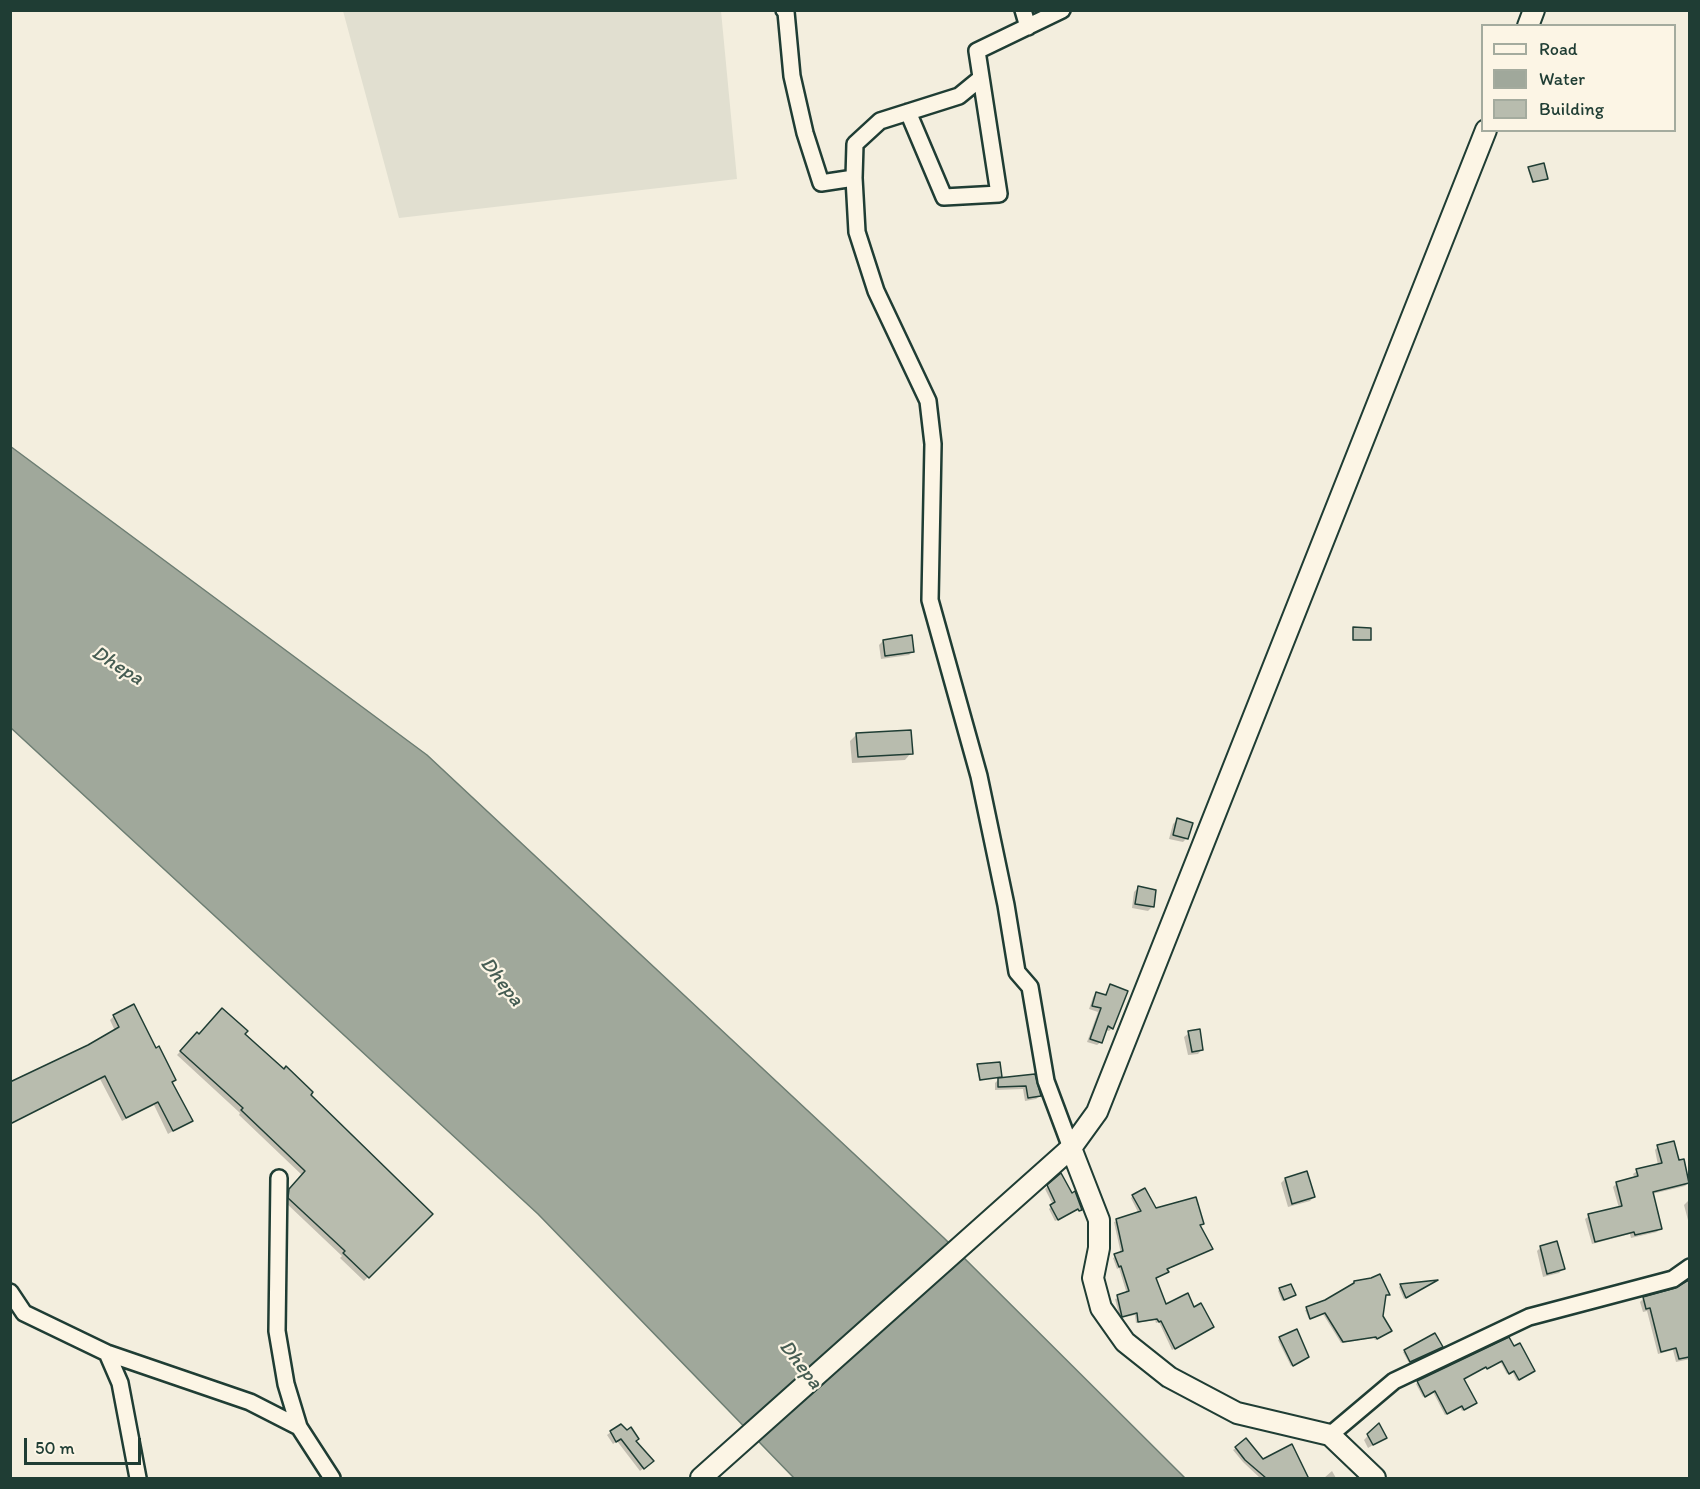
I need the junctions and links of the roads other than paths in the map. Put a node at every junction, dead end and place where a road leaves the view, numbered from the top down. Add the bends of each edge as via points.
1 (784, 10) edge
2 (1023, 10) edge
3 (1062, 10) edge
4 (1028, 27) junction
5 (981, 78) junction
6 (908, 112) junction
7 (1485, 132) edge
8 (854, 178) junction
9 (1071, 1148) junction
10 (279, 1178) dead end
11 (1689, 1268) edge
12 (10, 1292) edge
13 (107, 1353) junction
14 (298, 1427) junction
15 (1330, 1435) junction
16 (138, 1479) edge
17 (332, 1479) edge
18 (701, 1479) edge
19 (1375, 1479) edge

1 - 8 street via 795,87 821,183
2 - 4 street
3 - 4 street
4 - 5 street via 977,51
5 - 6 street via 959,96
5 - 6 street via 999,194 944,197
6 - 8 street via 880,121 855,144
7 - 9 street via 1097,1112
8 - 9 street via 857,232 876,291 928,401 933,444 930,600 979,776 1017,972 1030,987 1047,1081
9 - 15 street via 1099,1220 1093,1278 1101,1308 1125,1342 1169,1377 1238,1413
9 - 18 street
10 - 14 street via 277,1331
11 - 15 street via 1673,1279 1518,1322 1394,1381
12 - 13 street via 24,1313
13 - 14 street via 250,1402
13 - 16 street via 120,1383
14 - 17 street
15 - 19 street

